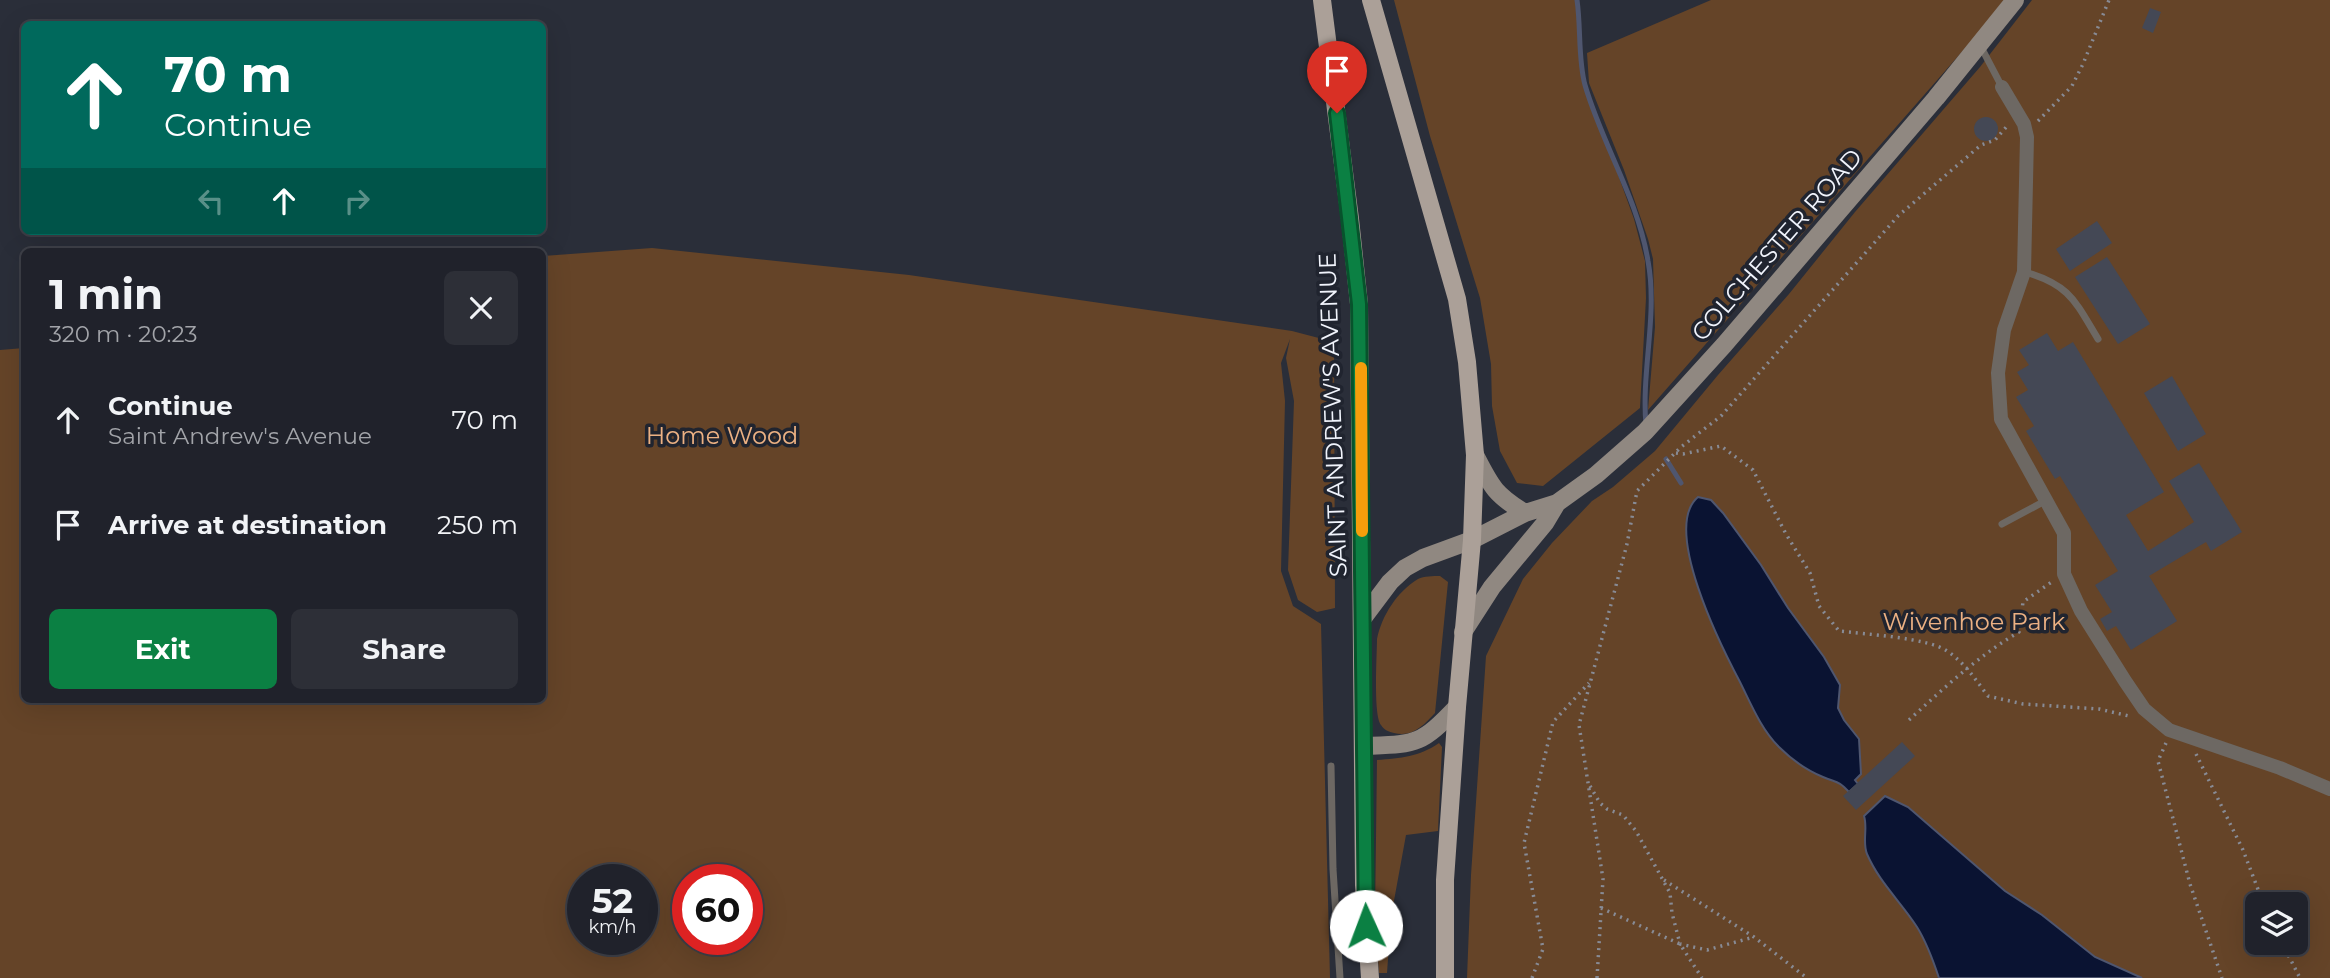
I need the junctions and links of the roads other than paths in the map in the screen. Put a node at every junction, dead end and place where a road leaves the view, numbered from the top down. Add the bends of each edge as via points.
1 (1322, 0) edge
2 (1371, 0) edge
3 (2015, 0) edge
4 (1980, 44) junction
5 (2002, 87) joint
6 (2024, 272) junction
7 (2098, 339) dead end
8 (1475, 455) junction
9 (2046, 500) junction
10 (1557, 503) junction
11 (1525, 513) junction
12 (2002, 524) dead end
13 (1472, 540) junction
14 (1363, 618) junction
15 (1463, 632) junction
16 (1457, 708) junction
17 (1364, 746) junction
18 (1331, 766) dead end
19 (2330, 789) edge
20 (1340, 978) edge
21 (1370, 978) edge
22 (1445, 978) edge

1 - 14 main road, SAINT ANDREW'S AVENUE via 1359,304
2 - 8 main road via 1457,299
3 - 4 main road, COLCHESTER ROAD
4 - 5 lane
4 - 10 main road, COLCHESTER ROAD via 1645,432
5 - 6 street via 2024,124 2026,137
6 - 7 lane via 2048,278 2074,298
6 - 9 street via 2004,330 1998,373 2001,419
8 - 11 main road via 1492,487
8 - 13 main road
9 - 12 lane
9 - 19 street via 2064,533 2064,575 2081,611 2144,709 2169,730
10 - 11 main road, COLCHESTER ROAD
10 - 15 main road, COLCHESTER ROAD
11 - 13 main road, COLCHESTER ROAD
13 - 14 main road, COLCHESTER ROAD via 1405,568
13 - 15 main road
14 - 17 main road, SAINT ANDREW'S AVENUE
15 - 16 main road
16 - 17 main road via 1433,732 1411,744
16 - 22 main road via 1445,880
17 - 21 main road, SAINT ANDREW'S AVENUE via 1364,885
18 - 20 lane

